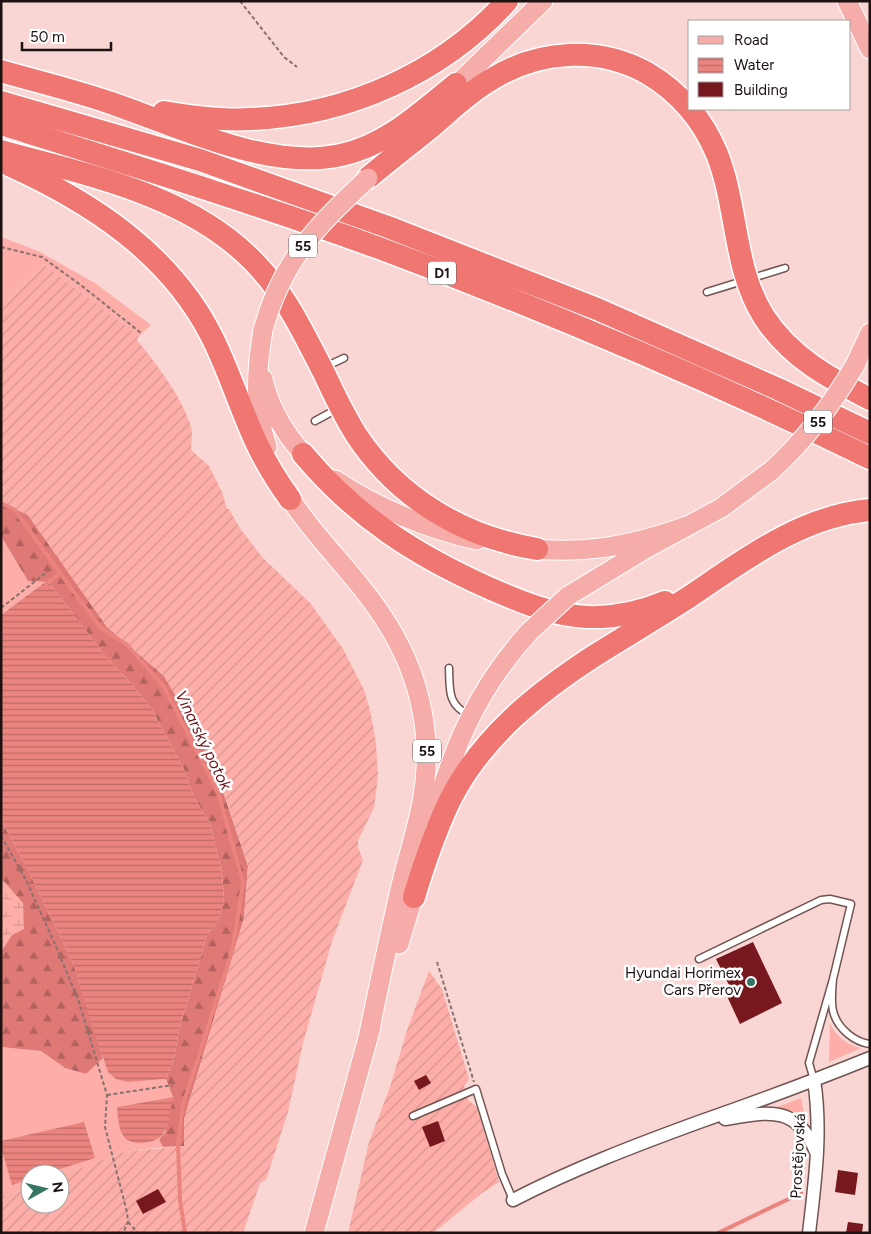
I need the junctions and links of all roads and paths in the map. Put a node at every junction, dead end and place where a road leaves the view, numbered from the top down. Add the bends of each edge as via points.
1 (240, 1) edge
2 (508, 1) edge
3 (543, 1) edge
4 (846, 1) edge
5 (870, 49) edge
6 (297, 67) dead end
7 (1, 70) edge
8 (456, 84) junction
9 (1, 102) edge
10 (113, 104) junction
11 (688, 107) edge
12 (690, 110) edge
13 (1, 124) edge
14 (1, 151) edge
15 (1, 161) edge
16 (368, 178) junction
17 (1, 247) edge
18 (785, 268) dead end
19 (747, 280) junction
20 (707, 292) dead end
21 (263, 330) junction
22 (141, 333) dead end
23 (870, 334) edge
24 (344, 358) dead end
25 (322, 369) junction
26 (870, 400) edge
27 (341, 407) junction
28 (315, 421) dead end
29 (870, 434) edge
30 (303, 454) junction
31 (870, 458) edge
32 (290, 499) junction
33 (870, 510) edge
34 (687, 526) junction
35 (537, 549) junction
36 (730, 569) junction
37 (48, 571) dead end
38 (1, 608) edge
39 (449, 668) dead end
40 (470, 716) junction
41 (1, 836) edge
42 (414, 897) junction
43 (699, 959) dead end
44 (437, 962) dead end
45 (833, 979) junction
46 (368, 1038) junction
47 (870, 1044) edge
48 (870, 1058) edge
49 (814, 1080) junction
50 (172, 1085) dead end
51 (476, 1089) junction
52 (107, 1095) junction
53 (413, 1116) dead end
54 (698, 1123) junction
55 (817, 1154) junction
56 (514, 1200) joint
57 (128, 1222) junction
58 (123, 1233) edge
59 (138, 1233) edge
60 (314, 1233) edge
61 (809, 1233) edge

1 - 6 path via 284,57
2 - 10 highway via 467,39 428,67 363,98 325,109 272,118 227,120
3 - 8 main road, 55
4 - 5 main road
7 - 10 highway
8 - 10 highway via 393,134 341,155 312,159 243,149
8 - 16 main road, 55
9 - 29 highway, D1 via 200,160 388,227 597,309 778,389
11 - 16 highway via 639,69 610,59 579,55 548,57 530,61 480,86
12 - 19 highway via 718,156
13 - 31 highway, D1 via 194,184 379,248 586,328
14 - 25 highway via 140,192 212,226 251,258 277,288
15 - 32 highway via 88,206 135,241 175,280 211,336 266,462
16 - 21 main road, 55, bridge via 299,250 274,295
17 - 22 path via 42,257
18 - 19 lane
19 - 20 lane
19 - 26 highway via 763,316 789,348 817,370
21 - 30 main road, 55 via 262,370 267,393 278,418
21 - 32 main road, 55 via 258,369 258,411 269,455
23 - 34 main road, 55, bridge via 855,365 818,422 787,456 738,496
24 - 25 lane
25 - 27 highway
27 - 28 lane
27 - 35 highway via 377,463 424,505 472,532
30 - 35 main road, 55 via 338,482 415,521 468,538
30 - 36 highway via 347,500 396,539 478,583 552,612 606,616 645,609 673,599
32 - 46 main road, 55 via 388,624 411,672 425,724 427,763 422,802
33 - 36 highway via 843,514 806,526
34 - 35 main road, 55 via 612,547 570,551
34 - 40 main road, 55, bridge via 568,596 529,632 498,669
36 - 42 highway via 572,670 534,699 495,736 450,800
37 - 38 path
39 - 40 lane via 453,703
40 - 42 main road, 55 via 444,779
41 - 52 path via 26,880 79,1002
42 - 46 main road, 55
43 - 45 lane via 821,900 830,899 851,904
44 - 51 path
45 - 47 lane via 833,1014 840,1027 854,1039
45 - 49 lane via 809,1063
46 - 60 main road, 55
48 - 49 street
49 - 54 street
49 - 55 street, Prostějovská
50 - 52 path
51 - 53 lane
51 - 56 lane via 502,1174
52 - 57 path via 105,1128
54 - 55 street via 779,1114 788,1117 804,1131
54 - 56 street via 548,1182
55 - 61 street, Prostějovská
57 - 58 path
57 - 59 path

